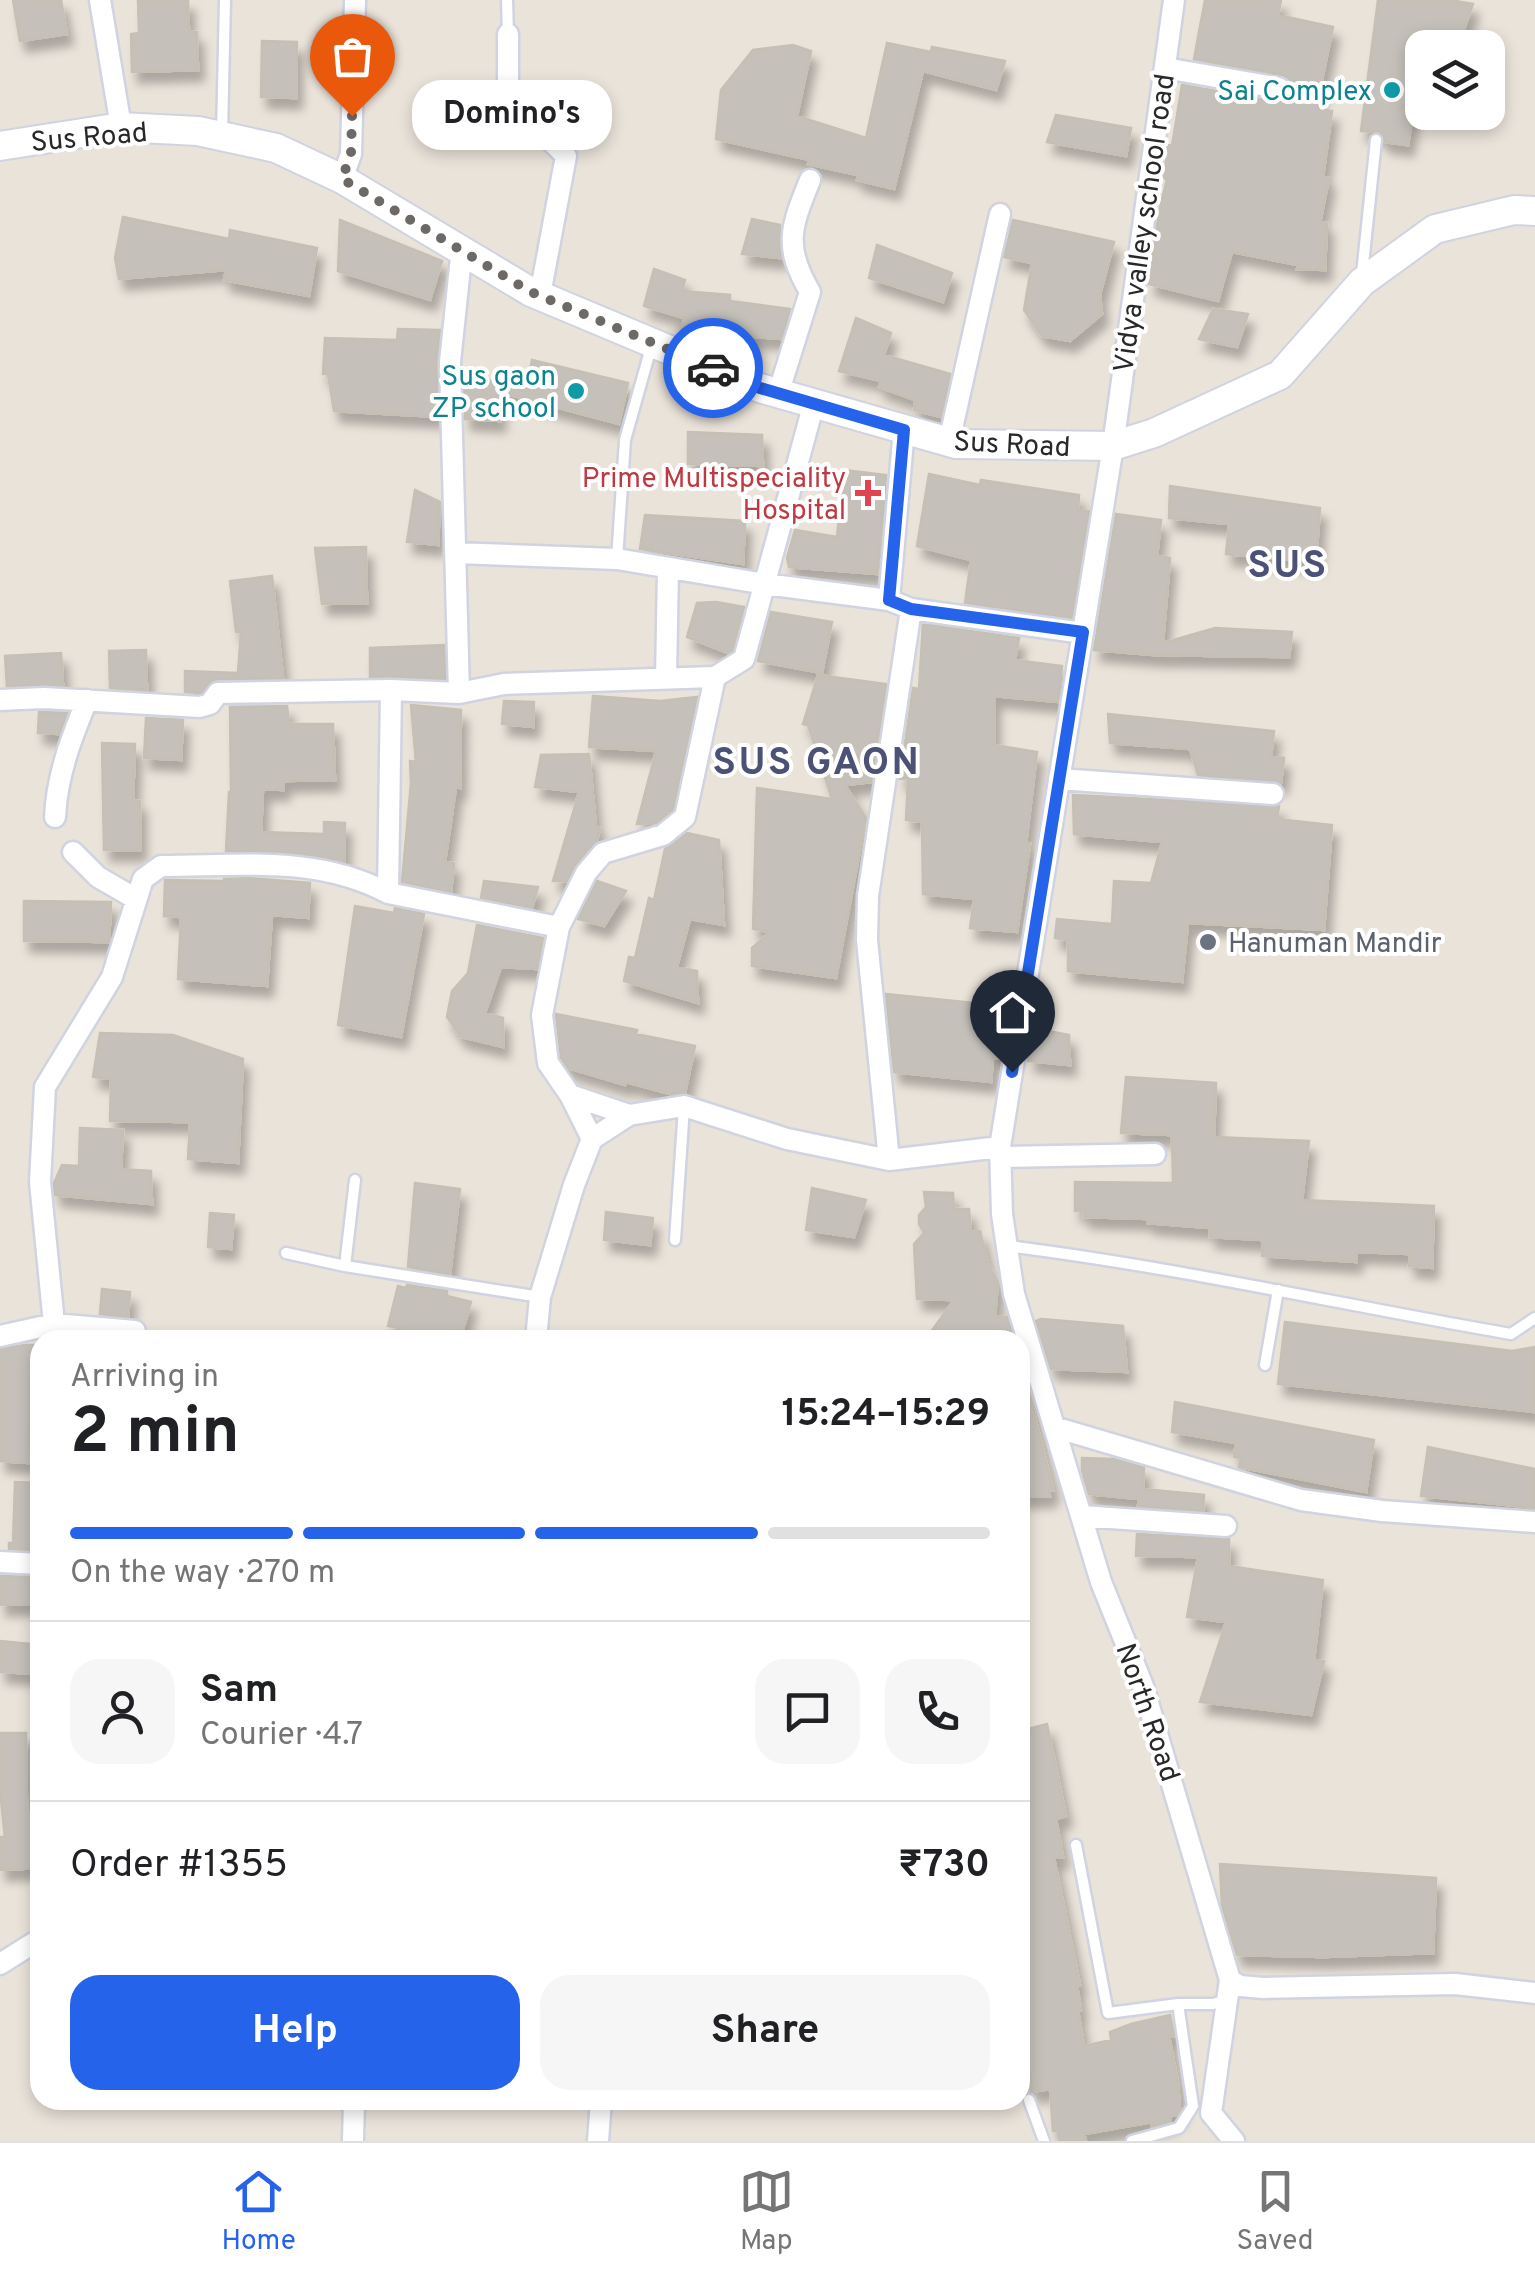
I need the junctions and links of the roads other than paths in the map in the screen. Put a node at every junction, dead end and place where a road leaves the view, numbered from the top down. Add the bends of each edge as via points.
1 (225, 0) edge
2 (356, 0) edge
3 (507, 0) edge
4 (1174, 0) edge
5 (105, 5) edge
6 (508, 34) joint
7 (1165, 68) junction
8 (1279, 88) dead end
9 (121, 127) junction
10 (222, 136) junction
11 (1376, 140) dead end
12 (0, 146) edge
13 (342, 179) junction
14 (810, 180) dead end
15 (1535, 211) edge
16 (1000, 214) dead end
17 (462, 248) junction
18 (1362, 282) junction
19 (540, 296) junction
20 (652, 343) junction
21 (778, 394) junction
22 (814, 403) junction
23 (904, 430) junction
24 (949, 442) junction
25 (1113, 446) junction
26 (455, 554) junction
27 (617, 559) junction
28 (668, 568) junction
29 (764, 584) junction
30 (889, 600) junction
31 (911, 609) junction
32 (1083, 632) junction
33 (715, 676) junction
34 (666, 678) junction
35 (392, 690) junction
36 (459, 693) junction
37 (0, 700) edge
38 (87, 700) junction
39 (1060, 780) junction
40 (1272, 794) dead end
41 (55, 817) dead end
42 (73, 852) dead end
43 (388, 893) junction
44 (136, 899) junction
45 (560, 927) junction
46 (570, 1095) junction
47 (684, 1106) junction
48 (629, 1114) junction
49 (592, 1139) junction
50 (1000, 1152) junction
51 (1155, 1154) dead end
52 (888, 1160) junction
53 (355, 1180) dead end
54 (675, 1240) dead end
55 (1006, 1246) junction
56 (286, 1252) dead end
57 (345, 1266) junction
58 (1278, 1290) junction
59 (540, 1297) junction
60 (1535, 1318) edge
61 (54, 1324) junction
62 (123, 1330) edge
63 (537, 1330) edge
64 (1025, 1330) edge
65 (0, 1336) edge
66 (1030, 1347) edge
67 (1264, 1365) dead end
68 (1054, 1427) junction
69 (1081, 1516) junction
70 (1535, 1522) edge
71 (1226, 1526) dead end
72 (0, 1562) edge
73 (30, 1564) edge
74 (1076, 1845) dead end
75 (30, 1945) edge
76 (0, 1964) edge
77 (1229, 1990) junction
78 (1535, 1992) edge
79 (1178, 2004) junction
80 (1030, 2103) edge
81 (354, 2110) edge
82 (600, 2110) edge
83 (352, 2141) edge
84 (598, 2141) edge
85 (1044, 2141) edge
86 (1132, 2141) edge
87 (1234, 2141) edge

1 - 10 lane
2 - 13 street via 351,154
3 - 6 lane
4 - 7 street, Vidya valley school road
5 - 9 street
6 - 19 street via 508,82 519,109 566,156
7 - 8 street
7 - 25 street, Vidya valley school road
9 - 10 main road, Sus Road
9 - 12 main road, Sus Road
10 - 13 main road, Sus Road via 276,148
11 - 18 lane
13 - 17 main road, Sus Road
14 - 21 street via 791,242 810,292
15 - 18 main road, Sus Road via 1435,229
16 - 24 street
17 - 19 main road, Sus Road
17 - 26 street via 450,362
18 - 25 main road, Sus Road via 1280,375
19 - 20 main road, Sus Road
20 - 21 main road, Sus Road
20 - 27 lane via 625,440
21 - 22 main road, Sus Road
22 - 23 main road, Sus Road
22 - 29 street
23 - 24 main road, Sus Road
23 - 30 street
24 - 25 main road, Sus Road
25 - 32 street, North Road
26 - 27 street
26 - 36 street
27 - 28 street
28 - 29 street
28 - 34 street
29 - 30 street
29 - 33 street via 744,659
30 - 31 street
31 - 32 street
31 - 52 street via 868,896
32 - 39 street, North Road
33 - 34 street
33 - 45 street via 685,816 662,835 603,853
34 - 36 street via 504,684
35 - 36 street
35 - 38 street via 218,693 200,708
35 - 43 street
37 - 38 street
38 - 41 street via 66,751
39 - 40 street
39 - 50 street, North Road
42 - 44 street via 98,878
43 - 44 street via 316,867 161,866 148,872
43 - 45 street
44 - 61 street via 112,977 45,1087 40,1182
45 - 46 street via 542,1015 548,1063
46 - 48 street
46 - 49 street
47 - 48 street
47 - 52 street via 787,1139
47 - 54 lane
48 - 49 street
49 - 59 street
50 - 51 street
50 - 52 street
50 - 55 street, North Road
53 - 57 lane
55 - 58 lane
55 - 64 street, North Road
56 - 57 lane
57 - 59 lane
58 - 60 lane via 1512,1334
58 - 67 lane
59 - 63 street
61 - 62 street
61 - 65 street
66 - 68 street, North Road
68 - 69 street, North Road
68 - 70 street via 1302,1500
69 - 71 street
69 - 77 street, North Road via 1143,1686
72 - 73 street
74 - 79 lane via 1108,2012
75 - 76 street
77 - 78 street via 1455,1984
77 - 79 lane via 1213,2004
77 - 87 street via 1212,2113
79 - 86 lane via 1193,2106 1179,2128
80 - 85 lane
81 - 83 street
82 - 84 street

